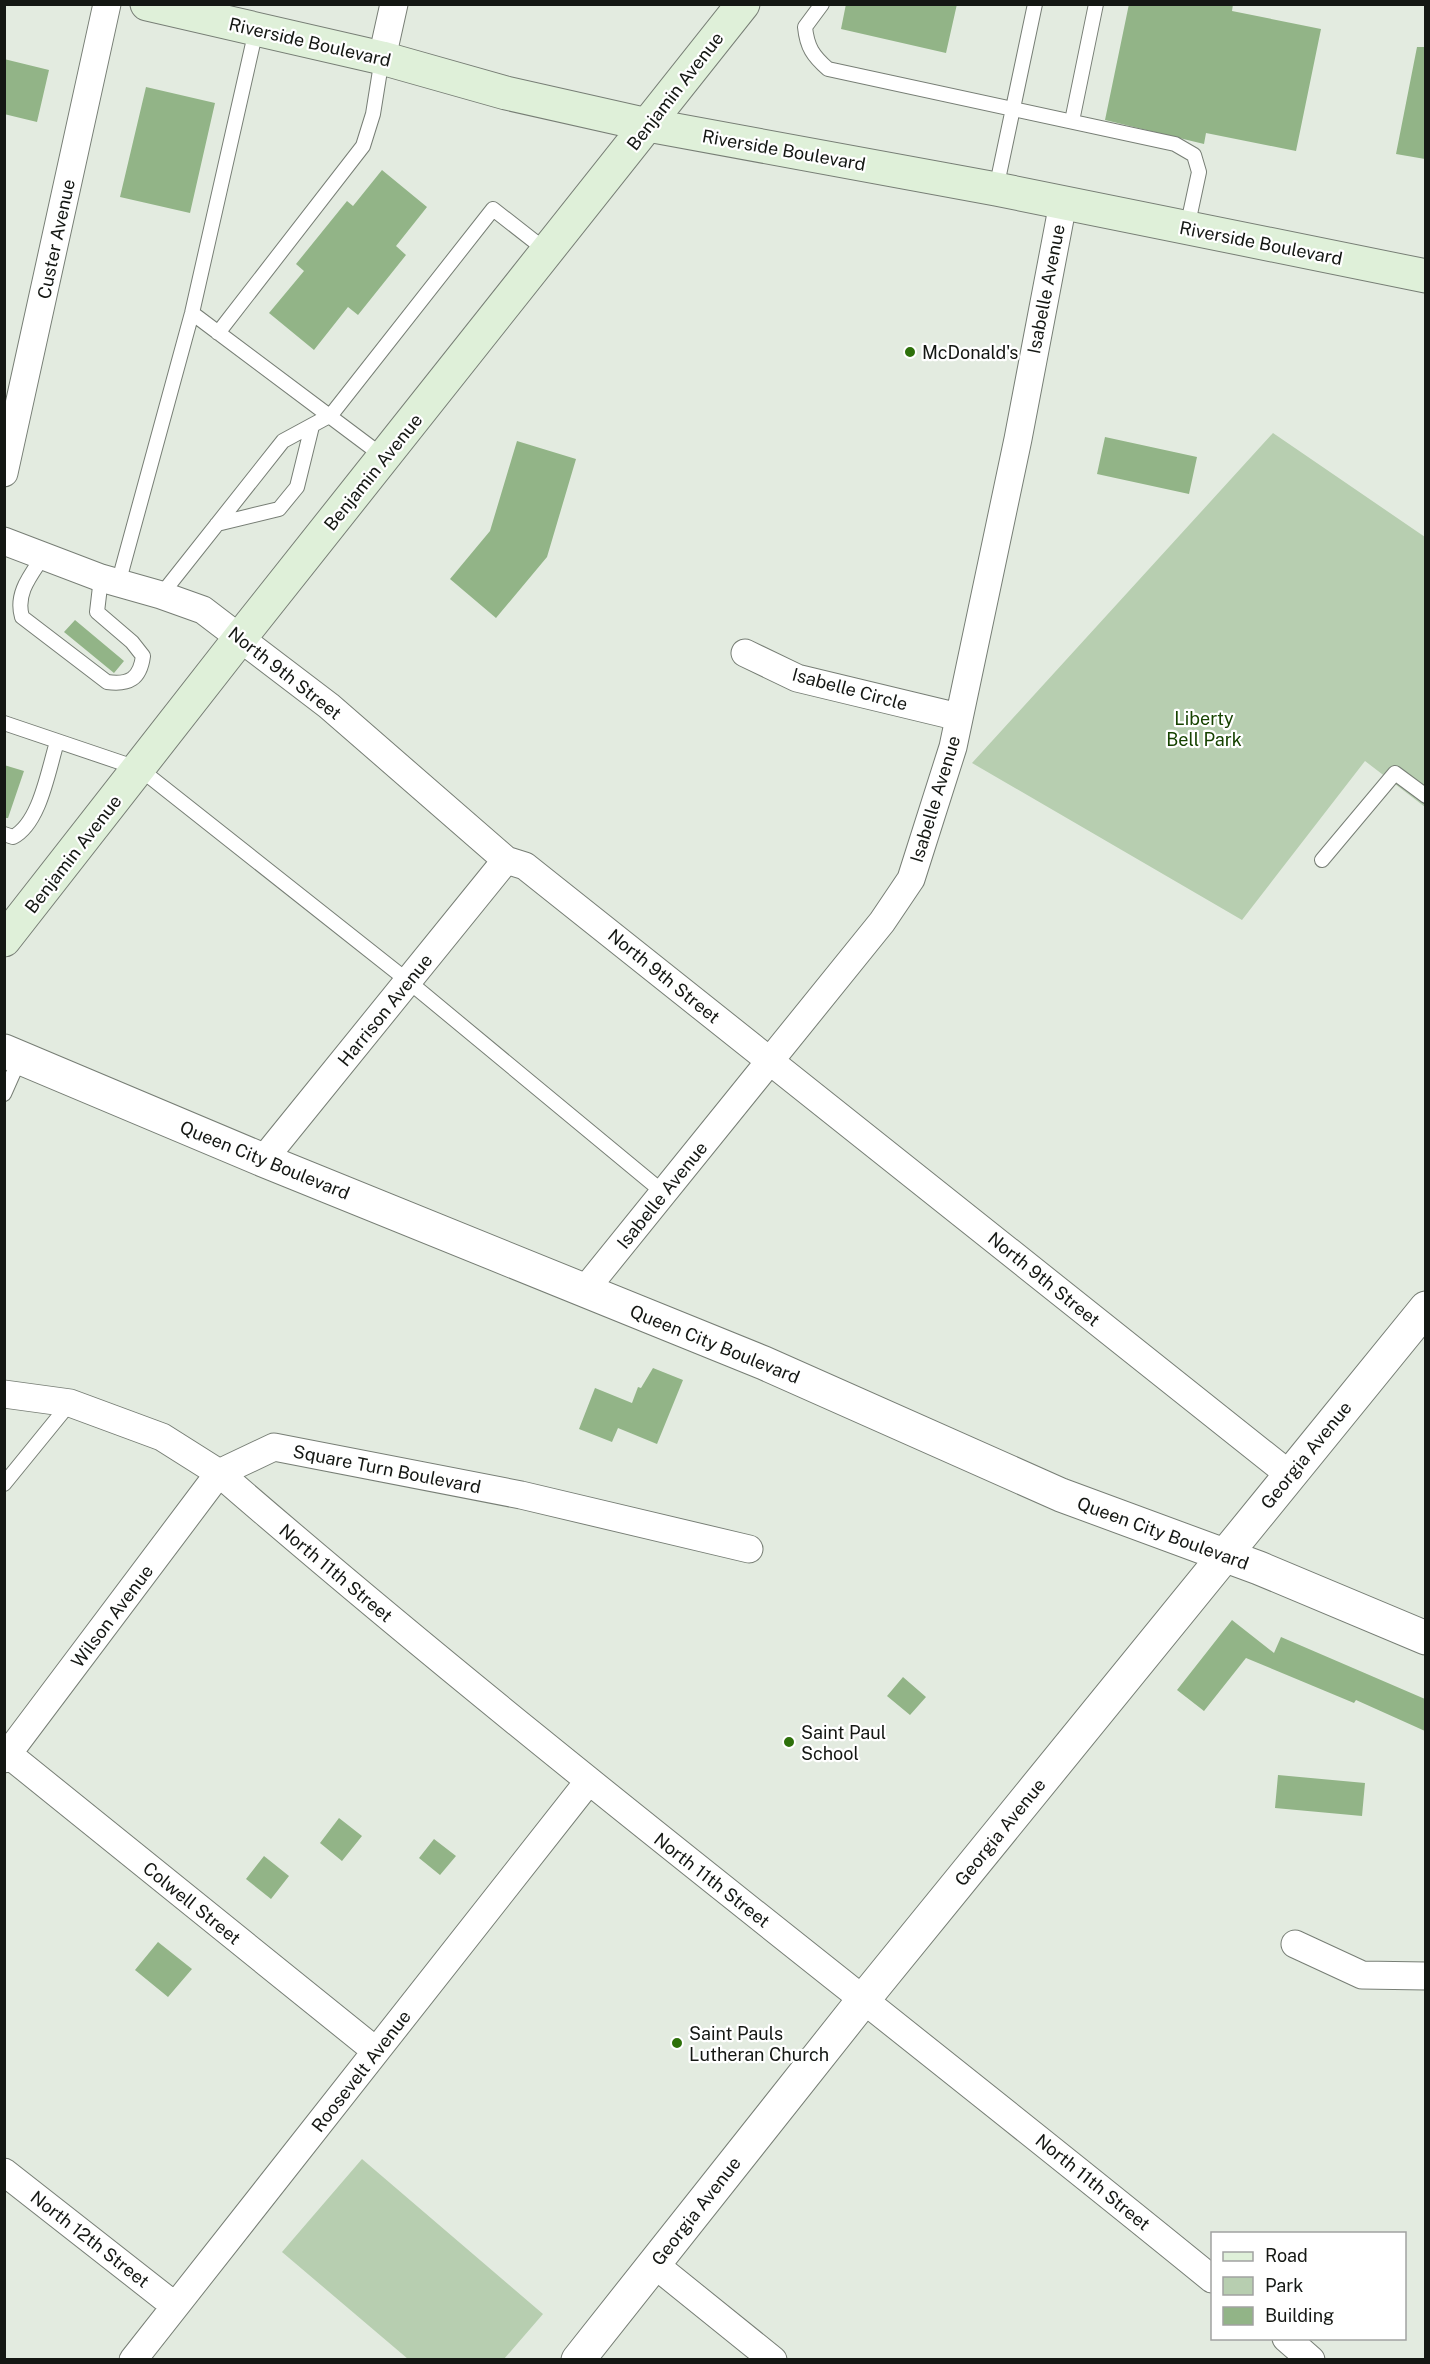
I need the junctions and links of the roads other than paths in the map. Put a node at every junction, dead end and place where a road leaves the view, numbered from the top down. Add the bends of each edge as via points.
1 (107, 4) edge
2 (147, 4) edge
3 (394, 4) edge
4 (743, 4) edge
5 (822, 4) edge
6 (1035, 4) edge
7 (1096, 4) edge
8 (256, 30) junction
9 (382, 58) junction
10 (1014, 109) junction
11 (1072, 121) junction
12 (648, 125) junction
13 (996, 189) junction
14 (1063, 202) junction
15 (1187, 228) junction
16 (548, 252) junction
17 (1425, 276) edge
18 (192, 313) junction
19 (218, 333) junction
20 (331, 415) junction
21 (312, 426) junction
22 (385, 458) junction
23 (4, 473) edge
24 (217, 524) junction
25 (4, 541) edge
26 (44, 555) junction
27 (109, 581) junction
28 (161, 595) junction
29 (240, 638) junction
30 (745, 652) dead end
31 (959, 717) junction
32 (4, 723) edge
33 (57, 742) junction
34 (140, 769) junction
35 (1425, 796) edge
36 (4, 834) edge
37 (506, 860) junction
38 (1322, 860) dead end
39 (4, 940) edge
40 (408, 981) junction
41 (12, 1055) edge
42 (770, 1061) junction
43 (4, 1094) edge
44 (263, 1160) junction
45 (664, 1193) junction
46 (585, 1291) junction
47 (1425, 1308) edge
48 (4, 1394) edge
49 (70, 1402) junction
50 (219, 1473) junction
51 (1290, 1475) junction
52 (4, 1484) edge
53 (749, 1549) dead end
54 (1224, 1555) junction
55 (1425, 1638) edge
56 (6, 1756) edge
57 (588, 1782) junction
58 (1295, 1944) dead end
59 (1425, 1976) edge
60 (864, 2000) junction
61 (376, 2052) junction
62 (4, 2172) edge
63 (654, 2264) junction
64 (1211, 2278) edge
65 (175, 2306) junction
66 (1288, 2340) edge
67 (133, 2360) edge
68 (578, 2360) edge
69 (773, 2360) edge
70 (1311, 2360) edge

1 - 23 street, Custer Avenue
2 - 8 main road, Riverside Boulevard
3 - 9 street
4 - 12 main road, Benjamin Avenue
5 - 10 lane via 805,27 814,58 828,69
6 - 10 lane
7 - 11 lane
8 - 9 main road, Riverside Boulevard
8 - 18 lane
9 - 12 main road, Riverside Boulevard via 506,93
9 - 19 lane via 373,114 363,146
10 - 11 lane
10 - 13 lane
11 - 15 lane via 1175,144 1194,155 1199,172
12 - 13 main road, Riverside Boulevard
12 - 16 main road, Benjamin Avenue
13 - 14 main road, Riverside Boulevard
14 - 15 main road, Riverside Boulevard
14 - 31 street, Isabelle Avenue
15 - 17 main road, Riverside Boulevard
16 - 20 lane via 493,209
16 - 22 main road, Benjamin Avenue
18 - 19 lane
18 - 27 lane
19 - 20 lane
20 - 21 lane
20 - 22 lane
21 - 24 lane via 283,441
21 - 24 lane via 297,487 279,509
22 - 29 main road, Benjamin Avenue
24 - 28 lane
25 - 26 street, North 9th Street
26 - 27 street, North 9th Street
26 - 27 lane via 22,590 18,605 22,617 107,682 123,684 141,668 143,656 97,612
27 - 28 street, North 9th Street
28 - 29 street, North 9th Street via 203,610
29 - 34 main road, Benjamin Avenue
29 - 37 street, North 9th Street via 329,706
30 - 31 street, Isabelle Circle via 797,678
31 - 42 street, Isabelle Avenue via 911,879 882,922
32 - 33 lane
33 - 34 lane
33 - 36 lane via 32,820 13,837
34 - 39 main road, Benjamin Avenue
34 - 40 lane
35 - 38 lane via 1395,773
37 - 40 street, Harrison Avenue
37 - 42 street, North 9th Street via 525,866
40 - 44 street, Harrison Avenue
40 - 45 lane
41 - 43 lane
41 - 44 street, Queen City Boulevard
42 - 45 street, Isabelle Avenue
42 - 51 street, North 9th Street
44 - 46 street, Queen City Boulevard
45 - 46 street, Isabelle Avenue
46 - 54 street, Queen City Boulevard via 764,1363 1061,1495
47 - 51 street, Georgia Avenue
48 - 49 street
49 - 50 street via 162,1437
49 - 52 lane
50 - 53 street, Square Turn Boulevard via 274,1447 520,1495
50 - 56 street, Wilson Avenue
50 - 57 street, North 11th Street via 332,1572
51 - 54 street, Georgia Avenue
54 - 55 street, Queen City Boulevard
54 - 60 street, Georgia Avenue
56 - 61 street, Colwell Street
57 - 60 street, North 11th Street
57 - 61 street, Roosevelt Avenue
58 - 59 street via 1362,1976
60 - 63 street, Georgia Avenue
60 - 64 street, North 11th Street
61 - 65 street, Roosevelt Avenue
62 - 65 street, North 12th Street
63 - 68 street, Georgia Avenue
63 - 69 street
65 - 67 street, Roosevelt Avenue
66 - 70 street

